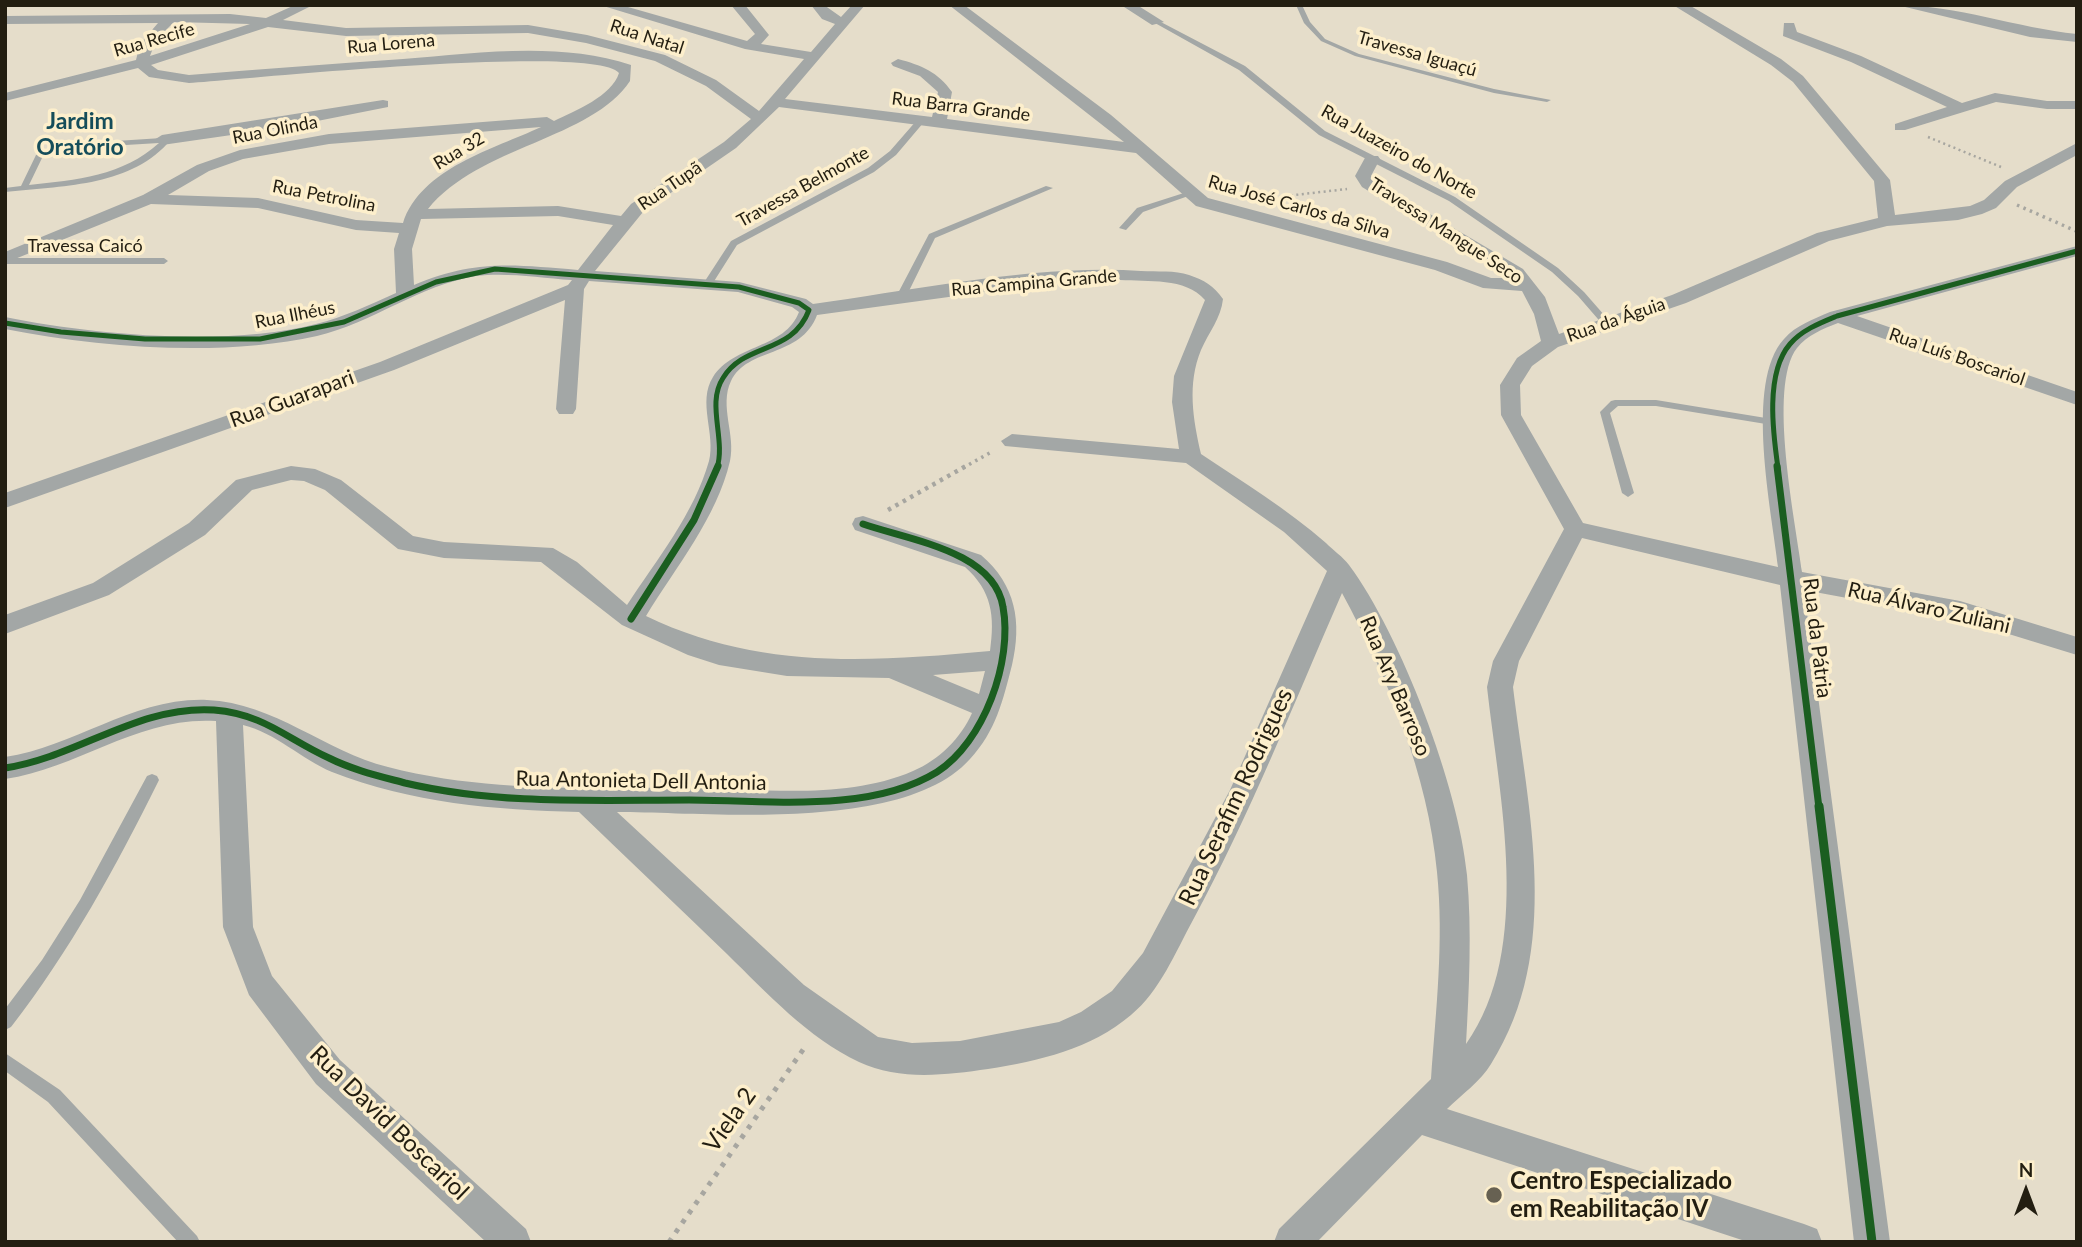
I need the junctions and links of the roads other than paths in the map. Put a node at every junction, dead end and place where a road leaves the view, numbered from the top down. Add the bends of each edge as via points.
1 (307, 5) edge
2 (606, 5) edge
3 (737, 5) edge
4 (817, 5) edge
5 (859, 5) edge
6 (955, 5) edge
7 (1127, 5) edge
8 (1299, 5) edge
9 (1679, 5) edge
10 (1903, 5) edge
11 (1924, 7) edge
12 (171, 18) junction
13 (660, 19) junction
14 (5, 20) edge
15 (1157, 22) joint
16 (270, 23) junction
17 (844, 23) junction
18 (1789, 26) dead end
19 (2077, 38) edge
20 (614, 45) junction
21 (750, 46) junction
22 (816, 57) junction
23 (898, 63) dead end
24 (143, 65) junction
25 (5, 97) edge
26 (1547, 100) dead end
27 (775, 102) junction
28 (383, 104) dead end
29 (2077, 106) edge
30 (1959, 107) junction
31 (760, 119) junction
32 (573, 120) junction
33 (920, 122) junction
34 (938, 124) junction
35 (1901, 126) road end
36 (162, 140) junction
37 (2077, 148) edge
38 (1143, 149) junction
39 (1371, 159) junction
40 (24, 187) junction
41 (1049, 188) dead end
42 (5, 190) edge
43 (1190, 194) junction
44 (149, 199) junction
45 (412, 221) junction
46 (1886, 221) junction
47 (623, 222) junction
48 (1123, 228) dead end
49 (2065, 257) edge
50 (5, 260) edge
51 (164, 261) dead end
52 (2077, 272) edge
53 (578, 283) junction
54 (1527, 283) junction
55 (708, 284) junction
56 (405, 295) junction
57 (901, 297) junction
58 (809, 310) junction
59 (1837, 316) junction
60 (5, 323) edge
61 (1607, 324) junction
62 (1551, 342) junction
63 (2077, 399) edge
64 (566, 410) dead end
65 (1772, 422) junction
66 (1012, 441) road end
67 (1191, 457) junction
68 (1628, 493) dead end
69 (5, 501) edge
70 (863, 524) road end
71 (1575, 529) junction
72 (1340, 569) junction
73 (1793, 579) junction
74 (631, 619) junction
75 (5, 625) edge
76 (2077, 646) edge
77 (1001, 660) junction
78 (893, 670) junction
79 (989, 709) junction
80 (229, 713) junction
81 (5, 768) edge
82 (152, 780) dead end
83 (585, 800) junction
84 (5, 1023) edge
85 (5, 1061) edge
86 (1447, 1089) junction
87 (1419, 1117) junction
88 (191, 1242) edge
89 (513, 1242) edge
90 (1292, 1242) edge
91 (1804, 1242) edge
92 (1872, 1242) edge

1 - 16 street, Rua Recife
2 - 13 street
3 - 21 street via 762,35
4 - 17 street via 827,16
5 - 17 street, Rua Tupã
6 - 38 street, Rua José Carlos da Silva
7 - 15 street, Rua Juazeiro do Norte
8 - 26 lane, Travessa Iguaçú via 1307,23 1323,40 1357,55
9 - 46 street via 1798,79 1881,180
10 - 11 street
11 - 19 street via 2030,33
12 - 14 street, Rua Natal
12 - 16 street, Rua Natal
12 - 24 street via 144,46
13 - 20 street
13 - 21 street
15 - 39 lane, Rua Juazeiro do Norte via 1242,68 1322,133
16 - 20 street, Rua Natal via 346,32 528,29
16 - 24 street, Rua Recife
17 - 22 street, Rua Tupã
18 - 30 street via 1788,33 1833,47
20 - 31 street, Rua Natal via 684,69
21 - 22 street
22 - 27 street, Rua Tupã
23 - 34 street via 925,70 939,82 945,92
24 - 25 street, Rua Recife
24 - 32 street, Rua Lorena via 154,74 189,79 467,58 566,57 626,68 615,91
27 - 31 street, Rua Tupã
27 - 33 street, Rua Barra Grande
28 - 36 street
29 - 30 street via 1995,97
30 - 35 street
31 - 47 street, Rua Tupã
32 - 44 street, Rua Olinda via 282,146 203,168
32 - 45 street, Rua 32 via 483,155 435,188
33 - 34 street, Rua Barra Grande
33 - 55 lane, Travessa Belmonte via 871,170 734,243
34 - 38 street, Rua Barra Grande
36 - 40 lane via 152,157 128,169
36 - 40 lane via 57,147 39,156
37 - 46 street, Rua da Águia via 2024,177 1990,204 1958,215
38 - 43 street, Rua José Carlos da Silva
39 - 54 street, Travessa Mangue Seco via 1365,181
39 - 61 lane, Rua Juazeiro do Norte via 1418,179 1534,254 1581,294
40 - 42 lane
41 - 57 lane via 932,236
43 - 48 lane via 1140,210
43 - 54 street, Rua José Carlos da Silva via 1217,207 1323,232 1489,284
44 - 45 street, Rua Petrolina via 258,203 356,225
44 - 50 street, Rua Olinda
45 - 47 street, Rua Petrolina via 558,211
45 - 56 street, Rua 32 via 402,241 400,271
46 - 61 street, Rua da Águia via 1823,237 1679,299
47 - 53 street, Rua Tupã
49 - 52 street
49 - 59 street, Rua da Pátria
50 - 51 lane, Travessa Caicó
53 - 55 street, Rua Ilhéus
53 - 56 street, Rua Ilhéus via 473,270
53 - 64 street
53 - 69 street, Rua Guarapari via 398,361
54 - 62 street, Travessa Mangue Seco via 1544,312
55 - 58 street, Rua Ilhéus via 770,295
56 - 60 street, Rua Ilhéus via 344,322 269,339 150,339
57 - 58 street, Rua Campina Grande
57 - 67 street, Rua Campina Grande via 1051,278 1120,275 1170,277 1204,288 1214,299 1213,310 1192,348 1180,390
58 - 74 street via 800,333 738,363 721,381 717,396 720,459 693,516
59 - 63 street, Rua Luís Boscariol
59 - 65 street, Rua da Pátria via 1807,327 1787,344 1779,362
61 - 62 street, Rua da Águia
62 - 71 street, Rua da Águia via 1524,362 1510,385 1511,415
65 - 68 lane via 1656,403 1615,403 1605,412
65 - 73 street, Rua da Pátria
66 - 67 street, Rua Ary Barroso
67 - 72 street, Rua Ary Barroso via 1292,526
70 - 77 street, Rua Antonieta Dell Antonia via 933,545 987,570 1001,592 1006,618
71 - 73 street, Rua Álvaro Zuliani
71 - 86 street via 1506,661 1500,687 1521,871 1518,951 1505,1003 1479,1054
72 - 83 street, Rua Serafim Rodrigues via 1208,868 1142,982 1093,1023 1041,1045 972,1056 916,1058 873,1052 793,996
72 - 86 street, Rua Ary Barroso via 1398,682 1441,803 1452,873 1455,953
73 - 76 street, Rua Álvaro Zuliani via 1960,610
73 - 92 street, Rua da Pátria
74 - 75 street via 545,554 444,550 406,543 333,485 291,473 244,485 197,529 101,589
74 - 78 street via 720,655
77 - 78 street
77 - 79 street, Rua Antonieta Dell Antonia
78 - 79 street
79 - 83 street, Rua Antonieta Dell Antonia via 978,734 955,757 924,778 884,790 824,800
80 - 81 street, Rua Antonieta Dell Antonia via 189,710 149,716 36,762
80 - 83 street, Rua Antonieta Dell Antonia via 261,720 331,760 411,784 496,796
80 - 89 street, Rua David Boscariol via 238,927 260,985 328,1072
82 - 84 lane via 103,876 42,977
85 - 88 lane via 54,1096
86 - 87 street
87 - 90 street
87 - 91 street

